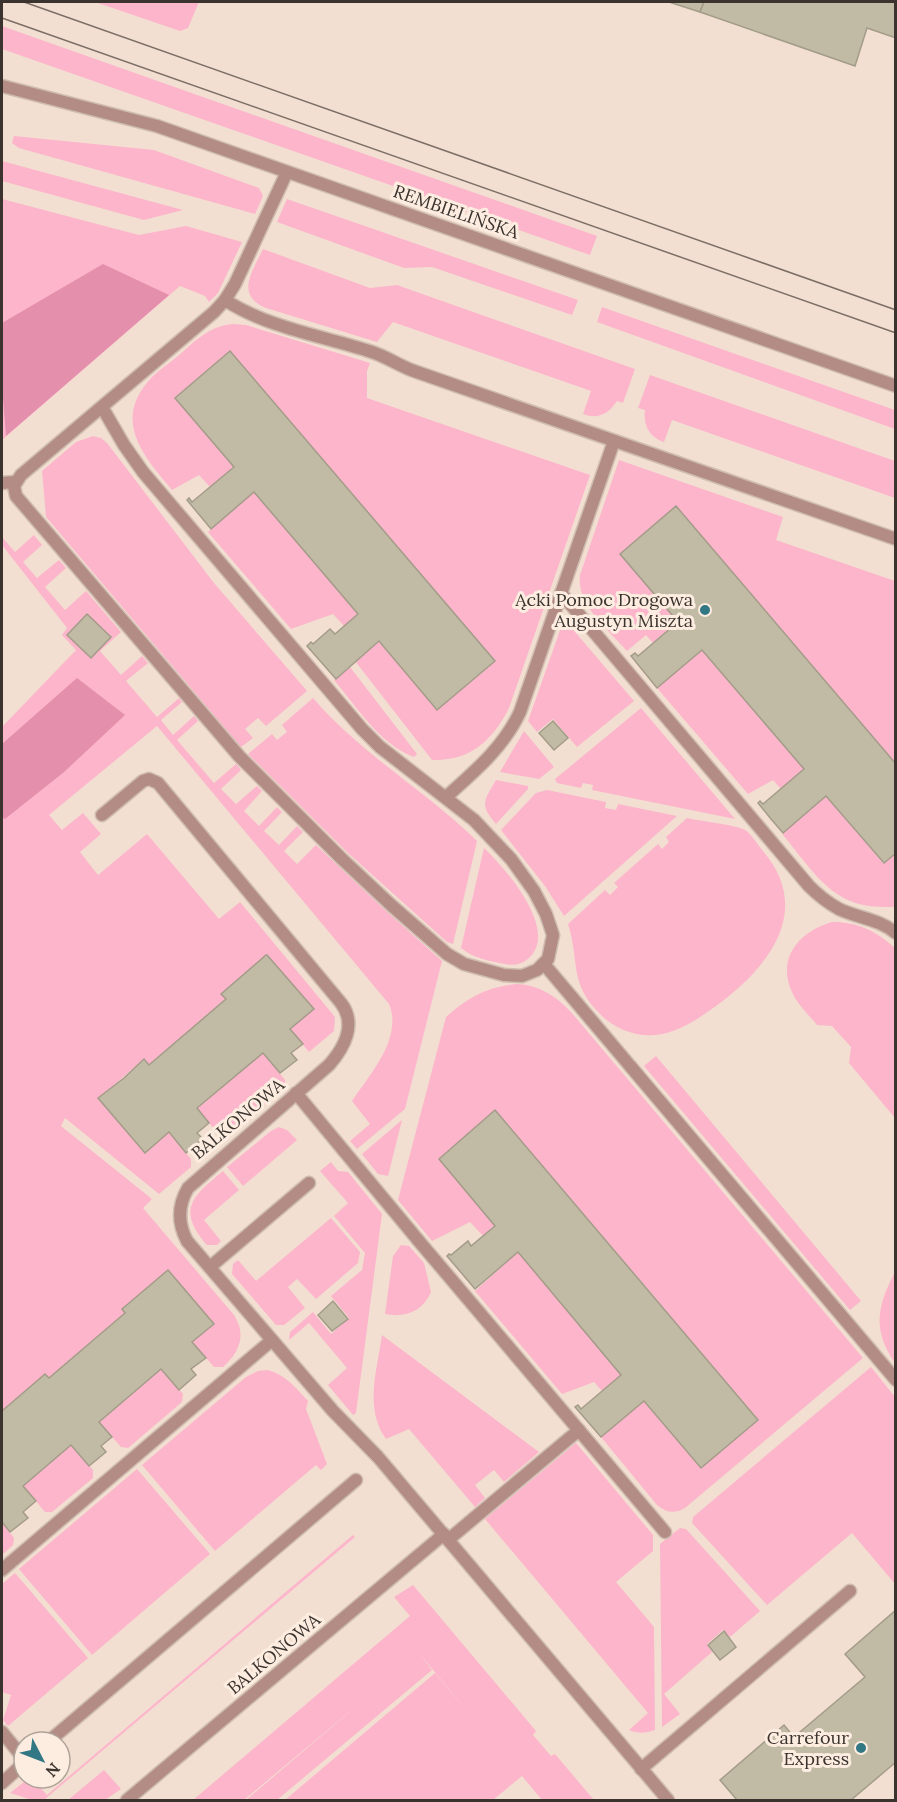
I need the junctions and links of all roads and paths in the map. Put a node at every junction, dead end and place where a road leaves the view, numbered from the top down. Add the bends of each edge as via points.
1 (2, 86) edge
2 (287, 172) junction
3 (225, 300) junction
4 (896, 386) edge
5 (102, 407) junction
6 (614, 441) junction
7 (15, 482) junction
8 (2, 483) edge
9 (896, 539) edge
10 (561, 594) junction
11 (446, 797) junction
12 (102, 815) dead end
13 (896, 933) edge
14 (544, 964) junction
15 (296, 1093) junction
16 (309, 1183) dead end
17 (210, 1268) junction
18 (272, 1340) junction
19 (896, 1380) edge
20 (579, 1430) junction
21 (356, 1480) dead end
22 (665, 1532) dead end
23 (446, 1537) junction
24 (6, 1566) edge
25 (850, 1591) dead end
26 (62, 1730) edge
27 (2, 1732) edge
28 (12, 1745) edge
29 (641, 1769) junction
30 (127, 1800) edge
31 (668, 1800) edge

1 - 2 street, REMBIELIŃSKA via 145,122
2 - 3 street
2 - 4 street, REMBIELIŃSKA
3 - 5 street
3 - 6 street via 254,316 373,352 414,371
5 - 7 street
5 - 11 street via 143,472 362,729
6 - 9 street
6 - 10 street
7 - 8 street
7 - 14 street via 16,496 238,756 391,905 464,964 495,974 522,976
10 - 11 street via 515,722 493,754
10 - 13 street via 809,886 840,909 876,921
11 - 14 street via 490,836 534,891 553,935
12 - 15 street, BALKONOWA via 143,781 158,783 344,1007 349,1022 342,1048 329,1065
14 - 19 street
15 - 17 street, BALKONOWA via 196,1179 183,1197 182,1231
15 - 20 street
16 - 17 street
17 - 18 street, BALKONOWA
18 - 23 street, BALKONOWA
18 - 24 street
20 - 22 street
20 - 23 street
21 - 26 street
23 - 29 street, BALKONOWA
23 - 30 street, BALKONOWA
25 - 29 street
27 - 28 street
29 - 31 street, BALKONOWA

